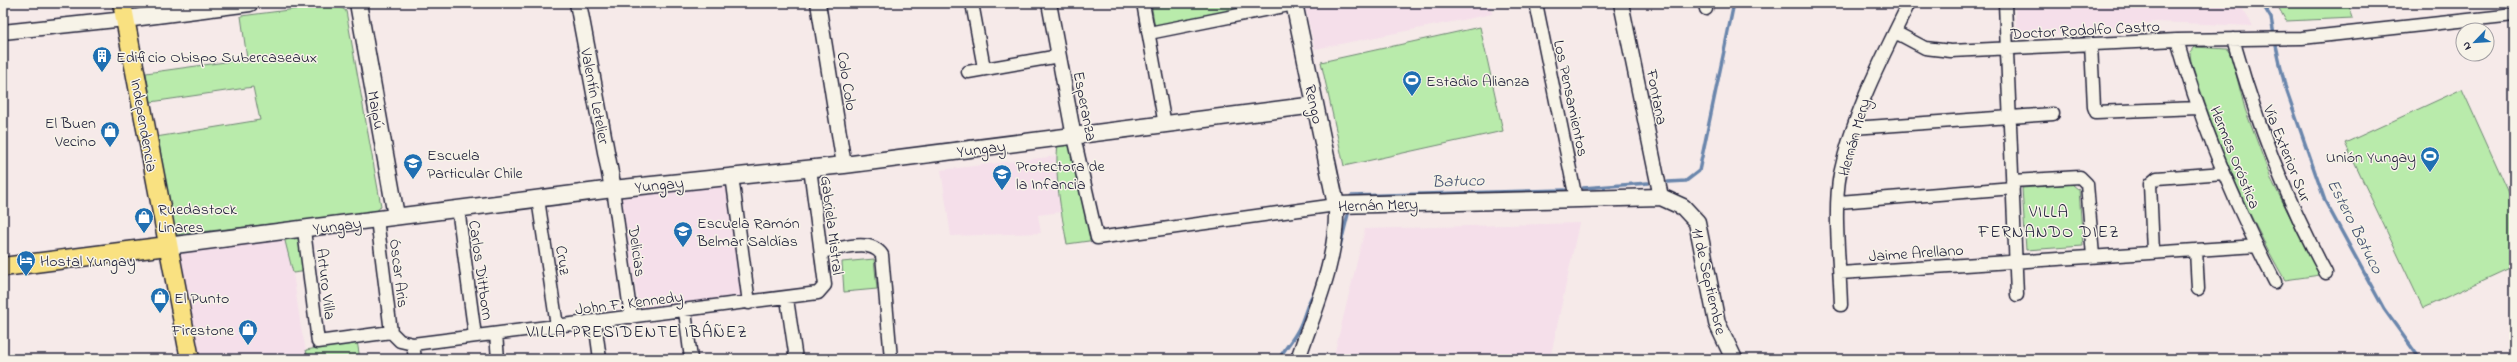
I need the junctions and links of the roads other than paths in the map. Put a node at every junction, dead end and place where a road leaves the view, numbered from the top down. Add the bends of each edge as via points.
1 (250, 3) edge
2 (358, 3) edge
3 (578, 3) edge
4 (818, 3) edge
5 (972, 3) edge
6 (1049, 3) edge
7 (1143, 3) edge
8 (1536, 3) edge
9 (1621, 3) edge
10 (1909, 3) edge
11 (2005, 3) edge
12 (1294, 4) edge
13 (124, 11) edge
14 (2514, 15) edge
15 (3, 32) edge
16 (1895, 32) junction
17 (1149, 33) junction
18 (2232, 39) junction
19 (2177, 40) junction
20 (2090, 44) junction
21 (2007, 49) junction
22 (1059, 56) junction
23 (984, 68) junction
24 (968, 72) dead end
25 (1315, 105) junction
26 (2198, 108) junction
27 (2053, 114) dead end
28 (2010, 117) junction
29 (1165, 125) junction
30 (1853, 128) junction
31 (1074, 137) junction
32 (844, 165) junction
33 (810, 168) junction
34 (2224, 173) junction
35 (732, 176) junction
36 (2012, 184) junction
37 (613, 189) junction
38 (1660, 197) junction
39 (538, 199) junction
40 (1576, 199) junction
41 (1839, 202) junction
42 (1336, 205) junction
43 (458, 208) junction
44 (396, 216) junction
45 (377, 219) junction
46 (304, 230) junction
47 (1097, 238) joint
48 (167, 246) junction
49 (2257, 246) junction
50 (136, 250) junction
51 (2196, 250) junction
52 (822, 252) junction
53 (2153, 252) junction
54 (2093, 256) junction
55 (2016, 261) junction
56 (3, 267) edge
57 (1840, 273) junction
58 (2326, 273) dead end
59 (2276, 282) dead end
60 (175, 283) junction
61 (825, 285) joint
62 (2198, 289) dead end
63 (2017, 295) dead end
64 (787, 299) junction
65 (749, 303) junction
66 (1841, 304) dead end
67 (685, 311) junction
68 (631, 317) junction
69 (595, 322) junction
70 (557, 326) junction
71 (391, 332) junction
72 (496, 334) junction
73 (475, 336) junction
74 (413, 344) junction
75 (190, 359) edge
76 (415, 359) edge
77 (498, 359) edge
78 (600, 359) edge
79 (691, 359) edge
80 (796, 359) edge
81 (891, 359) edge
82 (1298, 359) edge
83 (1734, 359) edge

1 - 13 main road
2 - 44 main road, Maipú
3 - 37 main road, Valentín Letelier
4 - 32 street, Colo Colo
5 - 23 street
6 - 22 street, Esperanza
7 - 17 street
8 - 40 street, Los Pensamientos
9 - 38 street, Fontana
10 - 16 street, Hernán Mery
11 - 21 street
12 - 17 street
12 - 25 main road, Rengo
13 - 15 street
13 - 48 main road, Independencia
14 - 18 street, Doctor Rodolfo Castro via 2302,38
16 - 21 street, Doctor Rodolfo Castro via 1917,45 1934,50
16 - 30 street, Hernán Mery via 1872,79
17 - 29 street
18 - 19 street, Doctor Rodolfo Castro
18 - 58 street, Vía Exterior Sur via 2270,155 2295,213
19 - 20 street, Doctor Rodolfo Castro
19 - 26 street, Hermes Oróstica
20 - 21 street, Doctor Rodolfo Castro
20 - 26 street via 2096,112
21 - 28 street
22 - 23 street
22 - 31 street, Esperanza
23 - 24 street
25 - 29 main road, Yungay
25 - 42 main road, Rengo
26 - 34 street, Hermes Oróstica
27 - 28 street
28 - 30 street
28 - 36 street
29 - 31 main road, Yungay
30 - 41 street, Hernán Mery via 1840,175
31 - 32 main road, Yungay
31 - 47 street, Esperanza
32 - 33 main road, Yungay
33 - 35 main road, Yungay
33 - 52 street, Gabriela Mistral
34 - 49 street, Hermes Oróstica
34 - 53 street via 2157,178 2150,184
35 - 37 main road, Yungay
35 - 65 street
36 - 41 street
36 - 54 street via 2080,178 2087,184
36 - 55 street
37 - 39 main road, Yungay
37 - 68 street, Delicias
38 - 40 main road, Hernán Mery
38 - 83 main road, 11 de Septiembre via 1683,207 1697,222 1717,323
39 - 43 main road, Yungay
39 - 70 street, Cruz
40 - 42 main road, Hernán Mery
41 - 57 street, Hernán Mery
42 - 47 street, Hernán Mery
42 - 82 street via 1336,240 1331,264
43 - 44 main road, Yungay
43 - 73 street, Carlos Dittborn
44 - 45 main road, Yungay
45 - 46 main road, Yungay
45 - 71 street, Óscar Aris
46 - 48 main road, Yungay
46 - 71 street, Arturo Villa via 318,342
48 - 50 main road, Yungay
48 - 60 main road, Independencia
49 - 51 street, Jaime Arellano
49 - 59 street, Hermes Oróstica
50 - 56 main road, Yungay
50 - 60 main road via 156,261
51 - 53 street, Jaime Arellano
51 - 62 street
52 - 61 street, Gabriela Mistral
52 - 81 street via 869,245 877,248 882,254
53 - 54 street, Jaime Arellano
54 - 55 street, Jaime Arellano
55 - 57 street, Jaime Arellano
55 - 63 street
57 - 66 street, Hernán Mery
60 - 75 main road, Independencia
61 - 64 street, John F. Kennedy via 818,293
64 - 65 street, John F. Kennedy
64 - 80 street
65 - 67 street, John F. Kennedy
67 - 68 street, John F. Kennedy
67 - 79 street
68 - 69 street, John F. Kennedy
69 - 70 street, John F. Kennedy
69 - 78 street
70 - 72 street, John F. Kennedy
71 - 74 street via 400,341
72 - 73 street, John F. Kennedy
72 - 77 street
73 - 74 street, John F. Kennedy
74 - 76 street

